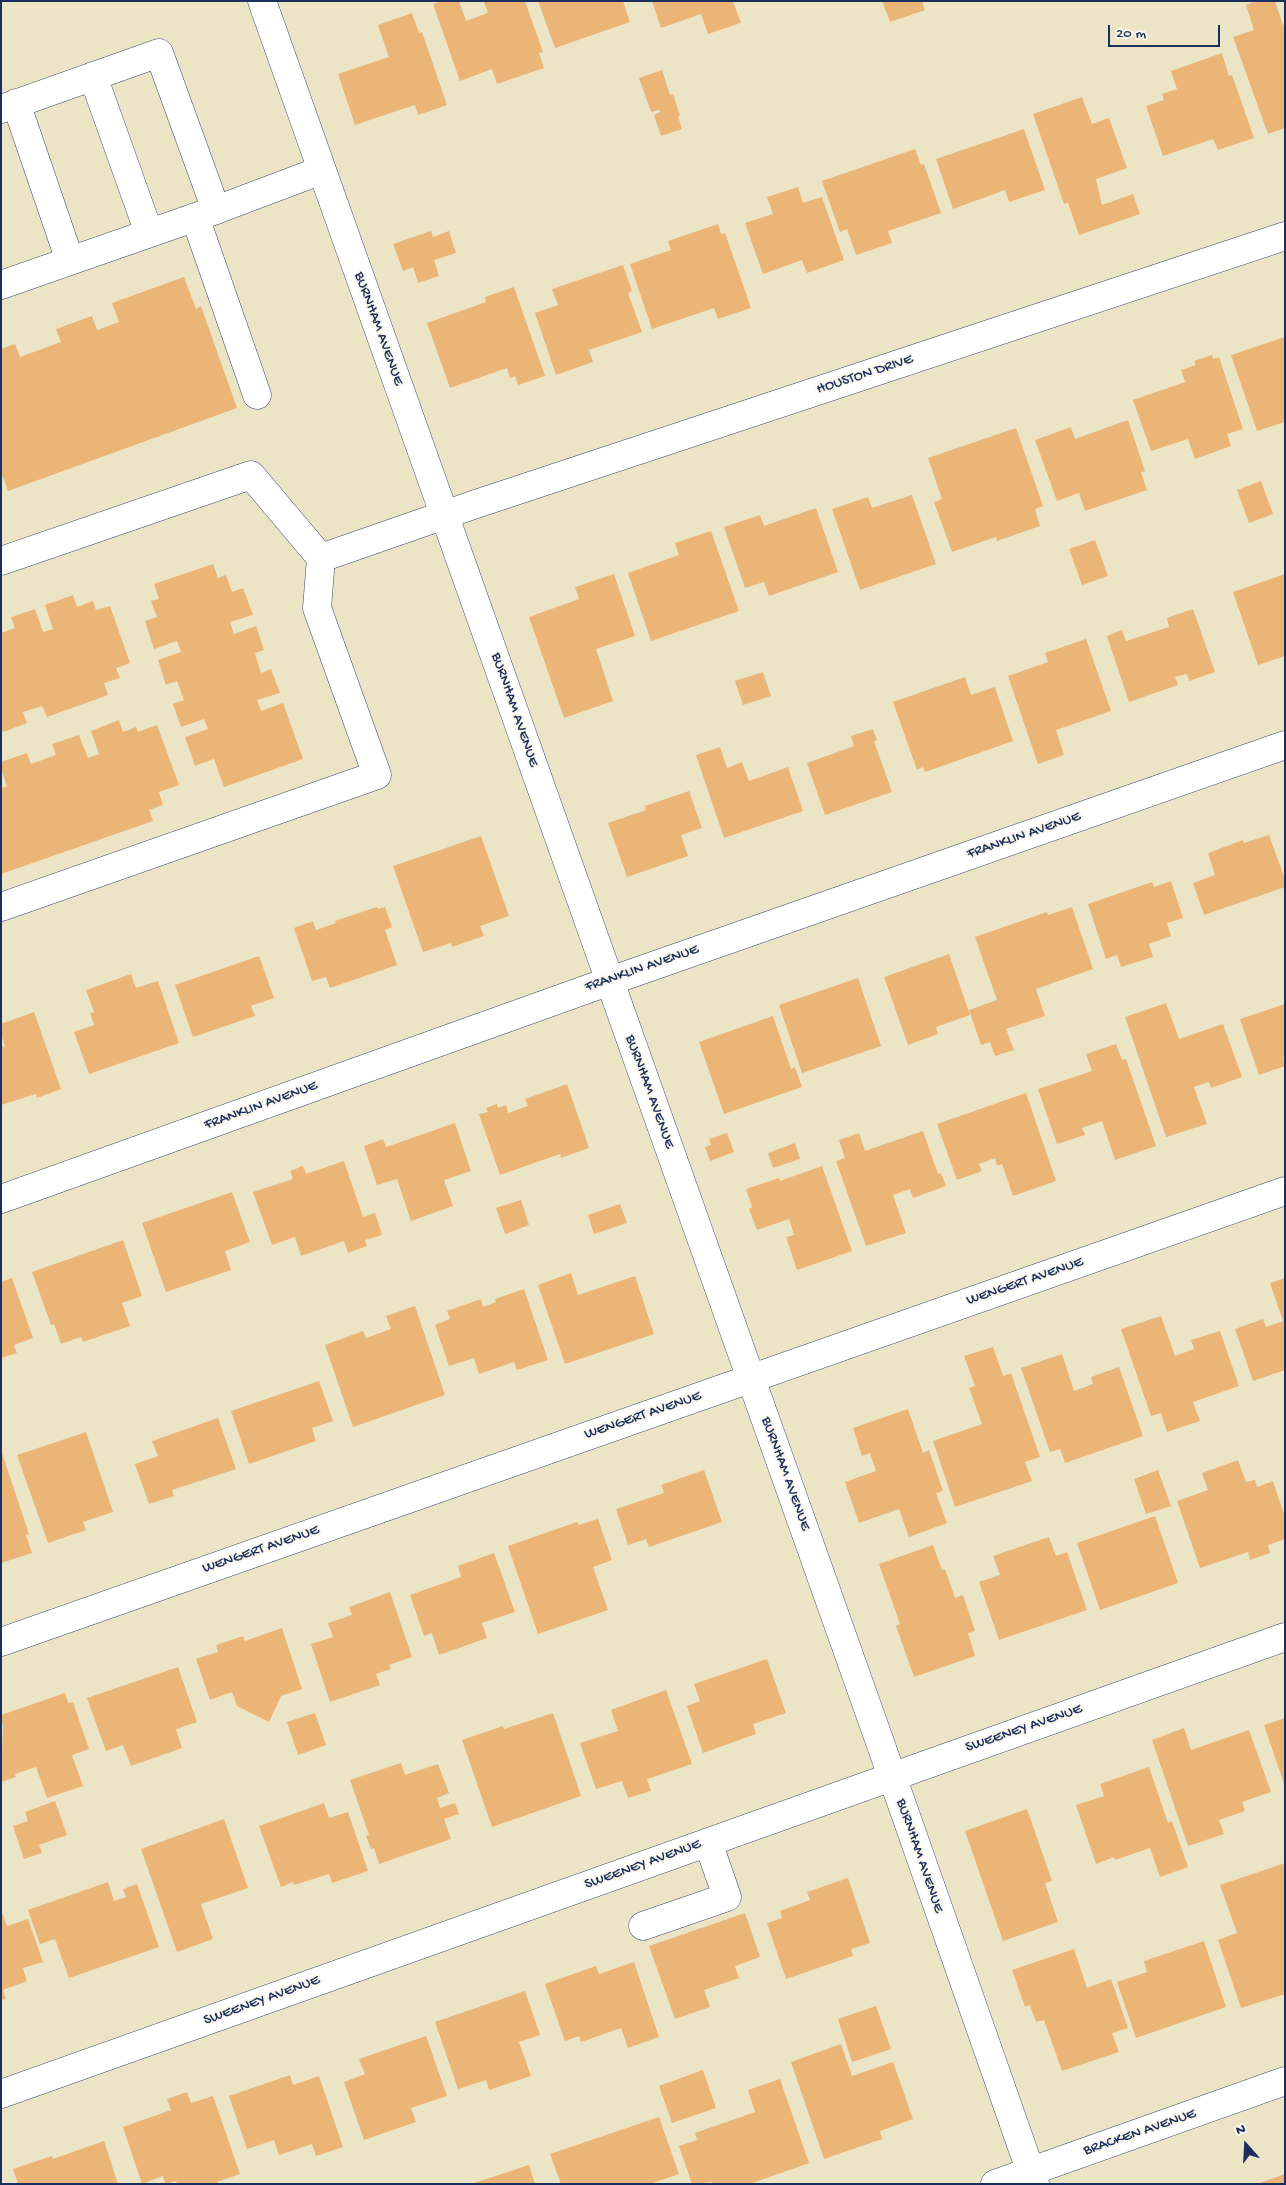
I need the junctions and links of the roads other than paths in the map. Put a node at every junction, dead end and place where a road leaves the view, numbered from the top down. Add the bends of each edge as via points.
1 (262, 1) edge
2 (93, 76) junction
3 (8, 106) edge
4 (322, 170) junction
5 (205, 214) junction
6 (149, 233) junction
7 (1285, 236) edge
8 (70, 261) junction
9 (2, 283) edge
10 (258, 395) dead end
11 (444, 515) junction
12 (321, 558) junction
13 (1, 561) edge
14 (1285, 745) edge
15 (1, 907) edge
16 (610, 980) junction
17 (1285, 1191) edge
18 (1, 1198) edge
19 (751, 1378) junction
20 (1285, 1637) edge
21 (1, 1642) edge
22 (892, 1776) junction
23 (708, 1842) junction
24 (643, 1926) dead end
25 (1285, 2081) edge
26 (1, 2094) edge
27 (1032, 2177) edge
28 (995, 2184) edge

1 - 4 street, BURNHAM AVENUE
2 - 3 street
2 - 5 street via 159,53
2 - 6 street
3 - 8 street
4 - 5 street
4 - 11 street, BURNHAM AVENUE
5 - 6 street
5 - 10 street
6 - 8 street
7 - 11 street, HOUSTON DRIVE
8 - 9 street
11 - 12 street, HOUSTON DRIVE
11 - 16 street, BURNHAM AVENUE
12 - 13 street via 251,475
12 - 15 street via 318,608 377,775
14 - 16 street, FRANKLIN AVENUE
16 - 18 street, FRANKLIN AVENUE
16 - 19 street, BURNHAM AVENUE
17 - 19 street, WENGERT AVENUE
19 - 21 street, WENGERT AVENUE
19 - 22 street, BURNHAM AVENUE
20 - 22 street, SWEENEY AVENUE
22 - 23 street, SWEENEY AVENUE
22 - 27 street, BURNHAM AVENUE
23 - 24 street via 727,1897
23 - 26 street, SWEENEY AVENUE
25 - 27 street, BRACKEN AVENUE
27 - 28 street, BRACKEN AVENUE

